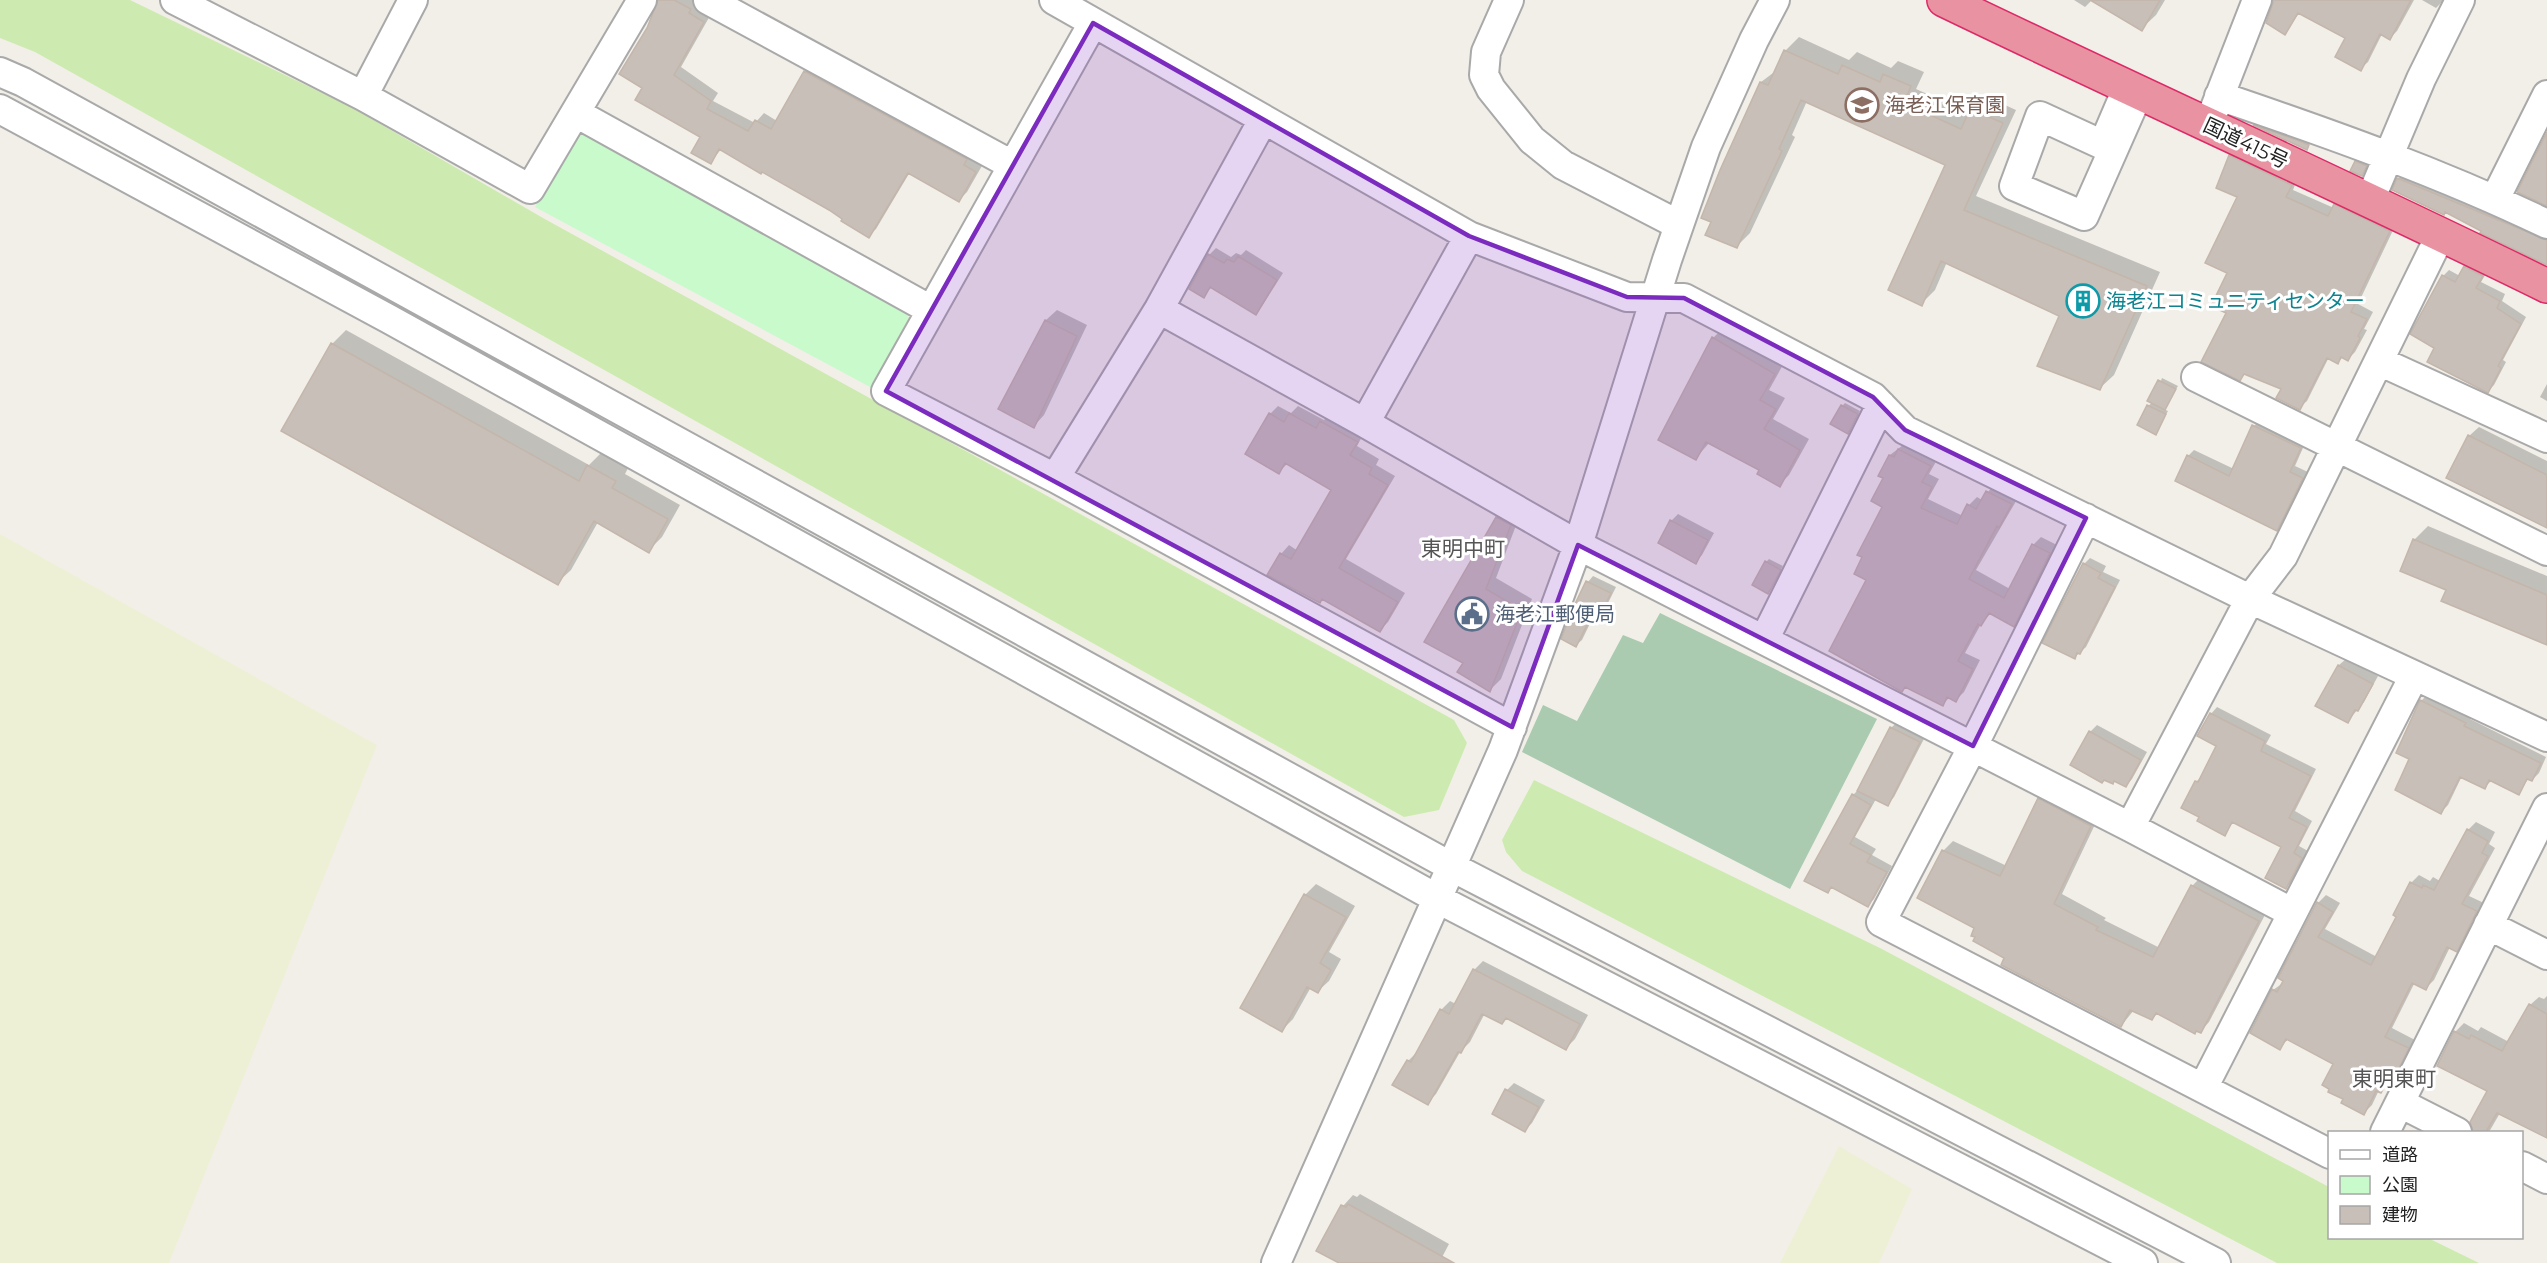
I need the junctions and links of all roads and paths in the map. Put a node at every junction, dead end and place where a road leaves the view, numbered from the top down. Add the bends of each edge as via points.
1 (175, 0) edge
2 (413, 0) edge
3 (642, 0) edge
4 (708, 0) edge
5 (1054, 0) edge
6 (1509, 0) edge
7 (1775, 0) edge
8 (1944, 0) edge
9 (2257, 0) edge
10 (2460, 0) edge
11 (1093, 23) junction
12 (0, 72) edge
13 (2133, 91) junction
14 (2547, 95) edge
15 (363, 96) junction
16 (2219, 96) junction
17 (0, 109) edge
18 (576, 113) junction
19 (1263, 120) junction
20 (2208, 126) junction
21 (2389, 155) junction
22 (1012, 165) junction
23 (2495, 199) junction
24 (2370, 200) junction
25 (2547, 224) edge
26 (1679, 225) junction
27 (2441, 234) junction
28 (1469, 236) junction
29 (2547, 286) edge
30 (1656, 296) junction
31 (1159, 309) junction
32 (931, 310) junction
33 (2379, 361) junction
34 (2196, 377) dead end
35 (1881, 405) junction
36 (1365, 423) junction
37 (2547, 438) edge
38 (2337, 447) junction
39 (1055, 478) junction
40 (2086, 518) junction
41 (1578, 545) junction
42 (2547, 551) edge
43 (2259, 587) junction
44 (1764, 640) junction
45 (2414, 676) junction
46 (1512, 727) junction
47 (2547, 737) edge
48 (1973, 746) junction
49 (2547, 808) edge
50 (2130, 827) junction
51 (1452, 867) junction
52 (1438, 898) junction
53 (2291, 912) junction
54 (2488, 925) junction
55 (2547, 955) edge
56 (2203, 1088) junction
57 (2400, 1103) junction
58 (2386, 1131) edge
59 (2455, 1131) edge
60 (2328, 1153) edge
61 (2523, 1167) edge
62 (2547, 1179) edge
63 (1276, 1263) edge
64 (2143, 1263) edge
65 (2216, 1263) edge

1 - 15 street
2 - 15 street
3 - 18 street
4 - 22 street
5 - 11 street
6 - 26 street via 1486,52 1484,75 1491,89 1532,140 1563,165
7 - 26 street via 1706,147
8 - 13 highway, 国道415号
9 - 16 street
10 - 21 street
11 - 19 street
11 - 22 street
12 - 51 street
13 - 13 street via 2084,216 2014,186 2040,117 2103,145
13 - 20 highway, 国道415号
14 - 23 street
15 - 18 street via 530,189
16 - 20 street
16 - 21 street
17 - 52 street via 389,319
18 - 32 street
19 - 28 street
19 - 31 street
20 - 24 highway, 国道415号
21 - 23 street
21 - 24 street
22 - 32 street
23 - 25 street
24 - 27 highway, 国道415号
26 - 30 street
27 - 29 highway, 国道415号
27 - 33 street
28 - 30 street via 1627,297
28 - 36 street
30 - 35 street via 1684,298 1873,397
30 - 41 street
31 - 36 street
31 - 39 street
32 - 39 street via 886,390
33 - 37 street
33 - 38 street
34 - 38 street
35 - 40 street via 1905,430
35 - 44 street
36 - 41 street
38 - 42 street
38 - 43 street via 2283,556
39 - 46 street
40 - 43 street
40 - 48 street
41 - 44 street
41 - 46 street
43 - 45 street
43 - 50 street
44 - 48 street
45 - 47 street
45 - 53 street
46 - 51 street
48 - 50 street
48 - 56 street via 1881,922
49 - 54 street
50 - 53 street
51 - 52 street
51 - 65 street
52 - 63 street
52 - 64 street
53 - 56 street
54 - 55 street
54 - 57 street
56 - 60 street
57 - 58 street
57 - 59 street
61 - 62 street

